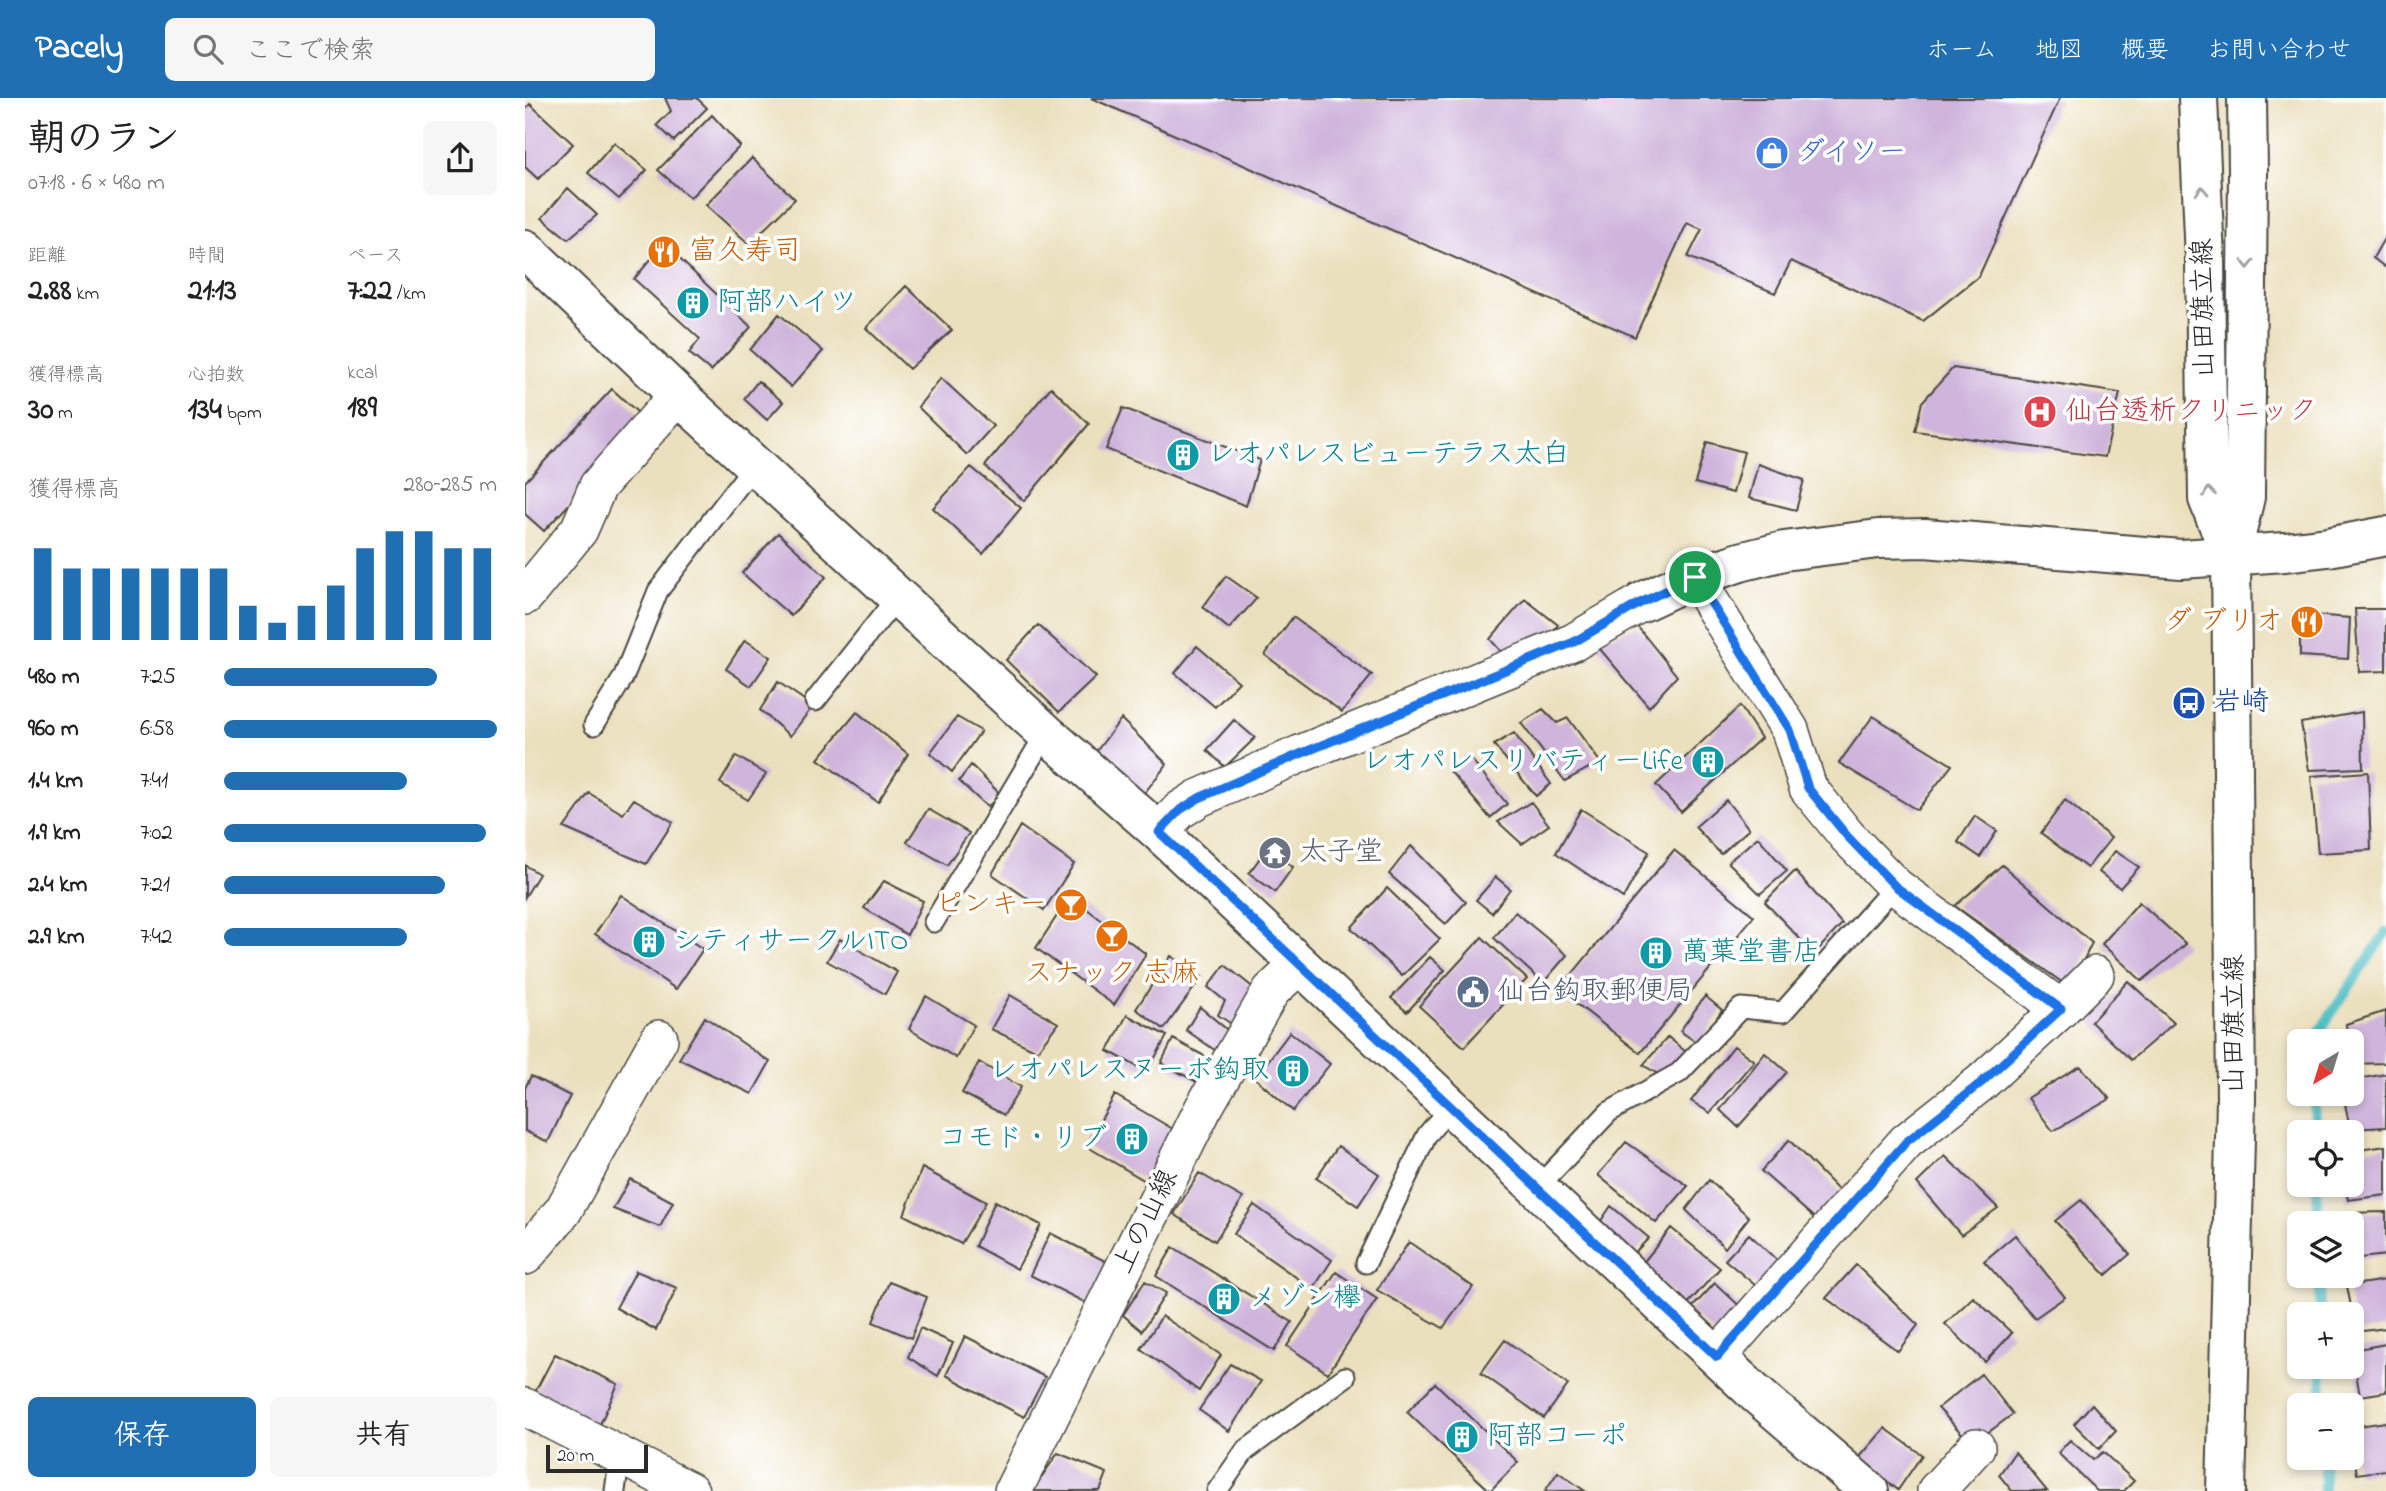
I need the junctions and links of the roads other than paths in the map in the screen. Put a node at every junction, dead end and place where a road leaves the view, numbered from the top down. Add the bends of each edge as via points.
1 (2198, 98) edge
2 (2247, 98) edge
3 (525, 249) edge
4 (678, 395) junction
5 (755, 464) junction
6 (2386, 536) edge
7 (2231, 556) junction
8 (1695, 577) junction
9 (899, 595) junction
10 (525, 596) edge
11 (1642, 602) joint
12 (815, 701) dead end
13 (594, 725) dead end
14 (1047, 733) junction
15 (1159, 832) junction
16 (1895, 886) junction
17 (934, 922) dead end
18 (1299, 965) junction
19 (2095, 975) dead end
20 (2061, 1009) junction
21 (659, 1039) dead end
22 (1450, 1107) junction
23 (1537, 1188) junction
24 (525, 1256) edge
25 (1366, 1263) dead end
26 (1717, 1357) junction
27 (1345, 1377) dead end
28 (525, 1407) edge
29 (1976, 1447) dead end
30 (620, 1455) junction
31 (615, 1491) edge
32 (690, 1491) edge
33 (1013, 1491) edge
34 (1217, 1491) edge
35 (1869, 1491) edge
36 (1936, 1491) edge
37 (2226, 1491) edge

7 -> 1 street, 山田旗立線 via 2208,499
2 -> 7 street, 山田旗立線 via 2245,497
3 - 4 street
4 - 5 street
4 - 10 street via 598,486 579,530
5 - 9 street
5 - 13 lane via 658,591 623,678
6 - 7 street
7 - 8 street via 2181,559 1925,538 1878,539 1784,551
7 - 37 street, 山田旗立線 via 2236,1100
8 - 11 street
8 - 16 street via 1790,730 1808,788
9 - 12 lane
9 - 14 street
11 - 15 street via 1574,642 1199,798
14 - 15 street
14 - 17 lane
15 - 18 street
16 - 20 street
16 - 23 lane via 1783,1012 1741,1008 1679,1073 1609,1112
18 - 22 street
18 - 33 street, 上の山線 via 1271,991 1203,1109
19 - 20 street
20 - 26 street via 1982,1082 1906,1142
21 - 24 street via 563,1211
22 - 23 street
22 - 25 lane via 1426,1135
23 - 26 street
26 - 35 street
27 - 34 lane via 1245,1451
28 - 30 street
29 - 36 street
30 - 31 lane
30 - 32 street

